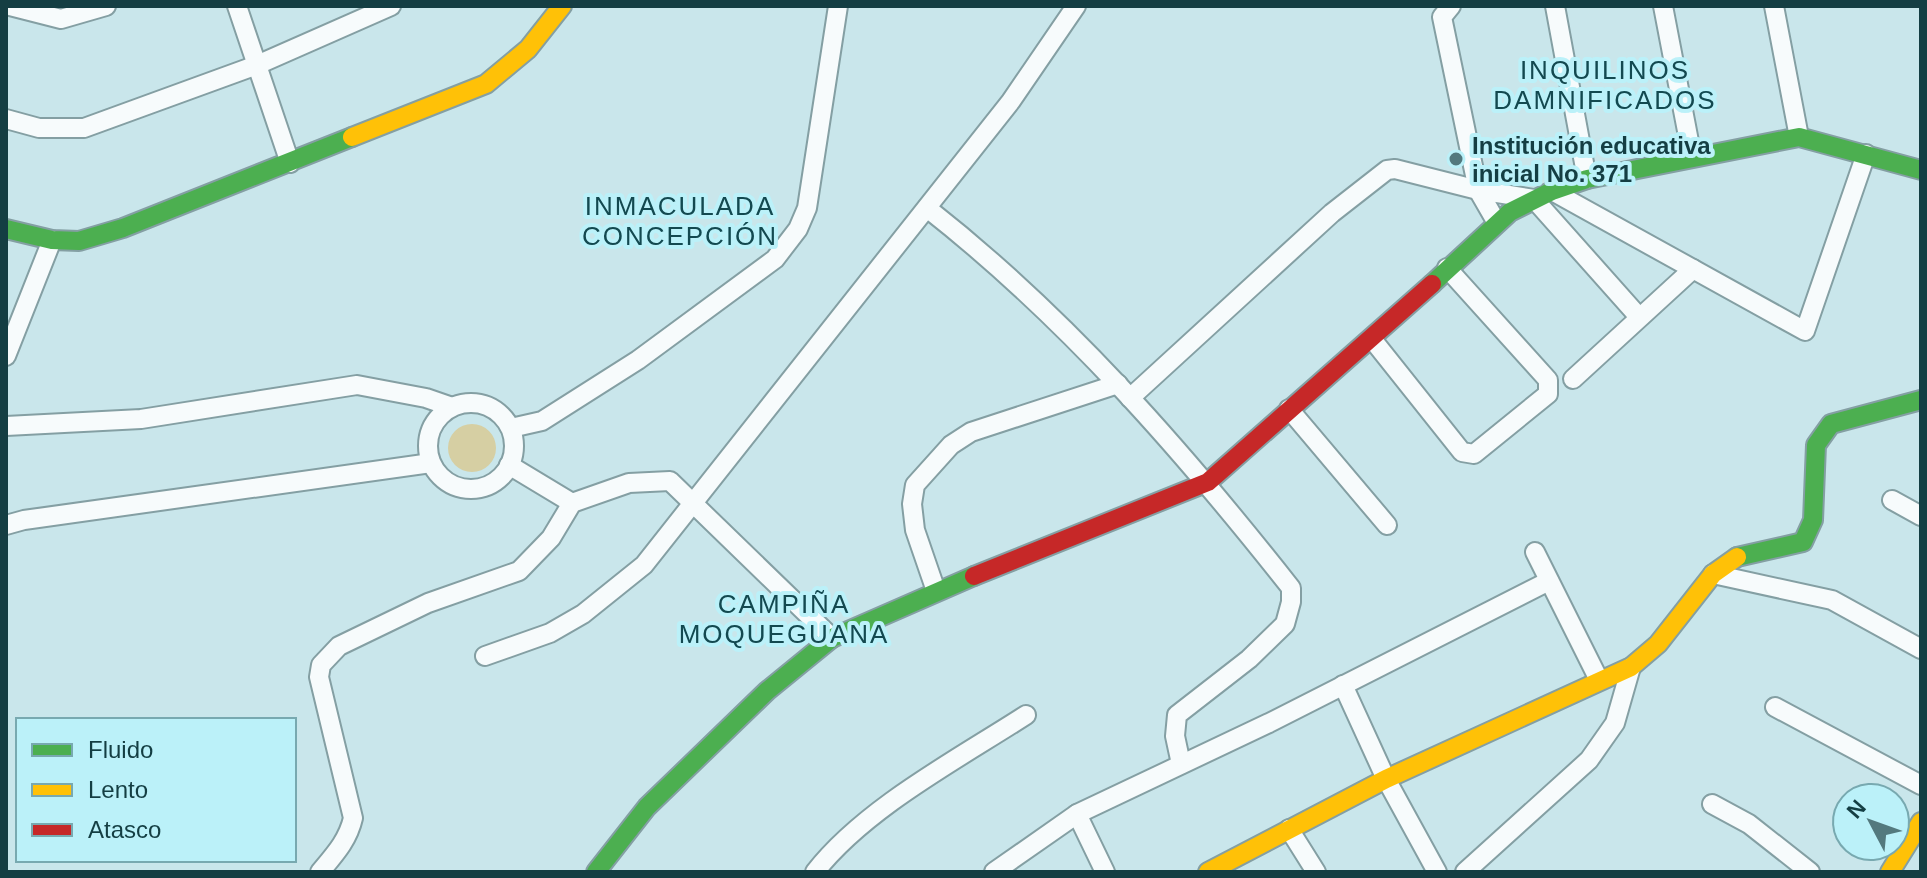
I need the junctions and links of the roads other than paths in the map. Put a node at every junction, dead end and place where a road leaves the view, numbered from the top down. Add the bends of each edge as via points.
1 (10, 6) edge
2 (106, 6) edge
3 (237, 6) edge
4 (391, 6) edge
5 (562, 6) edge
6 (838, 6) edge
7 (1076, 6) edge
8 (1451, 6) edge
9 (1555, 6) edge
10 (1663, 6) edge
11 (1774, 6) edge
12 (62, 13) edge
13 (257, 65) junction
14 (6, 119) edge
15 (1799, 137) junction
16 (1866, 154) junction
17 (1692, 157) junction
18 (290, 163) junction
19 (1921, 170) edge
20 (1587, 179) junction
21 (1478, 190) junction
22 (1552, 191) junction
23 (1534, 199) junction
24 (927, 208) junction
25 (1497, 223) junction
26 (6, 229) edge
27 (52, 240) junction
28 (1447, 268) junction
29 (1693, 269) junction
30 (1639, 317) junction
31 (1372, 339) junction
32 (6, 355) edge
33 (1573, 379) dead end
34 (1124, 391) junction
35 (1921, 400) edge
36 (452, 407) junction
37 (1289, 409) junction
38 (6, 426) edge
39 (511, 428) junction
40 (431, 463) junction
41 (509, 465) junction
42 (1208, 482) junction
43 (1892, 500) dead end
44 (572, 503) junction
45 (695, 503) junction
46 (1921, 516) edge
47 (6, 525) edge
48 (1387, 525) dead end
49 (1535, 552) dead end
50 (1713, 574) junction
51 (1549, 581) junction
52 (936, 591) junction
53 (832, 638) junction
54 (1921, 649) edge
55 (485, 656) dead end
56 (1631, 667) junction
57 (1599, 680) junction
58 (1343, 685) junction
59 (1775, 707) dead end
60 (1026, 715) dead end
61 (1181, 764) junction
62 (1386, 779) junction
63 (1921, 785) edge
64 (1712, 804) dead end
65 (1077, 814) junction
66 (1921, 822) edge
67 (1289, 829) junction
68 (818, 871) edge
69 (320, 872) edge
70 (596, 872) edge
71 (994, 872) edge
72 (1105, 872) edge
73 (1208, 872) edge
74 (1316, 872) edge
75 (1437, 872) edge
76 (1465, 872) edge
77 (1810, 872) edge
78 (1890, 872) edge

1 - 12 street
2 - 12 street
3 - 13 street
4 - 13 street
5 - 18 street via 513,66 486,84
6 - 39 street via 807,208 775,259 638,360 542,421
7 - 24 street via 1011,101
8 - 21 street via 1442,17
9 - 20 street
10 - 17 street
11 - 15 street
13 - 14 street via 84,128 39,128
13 - 18 street
15 - 16 street
15 - 17 street
16 - 19 street
16 - 29 street via 1805,331
17 - 20 street
18 - 27 street via 123,228 79,241
20 - 22 street
21 - 23 street
21 - 25 street
21 - 34 street via 1395,169 1378,175
22 - 23 street
22 - 29 street
23 - 25 street
23 - 30 street
24 - 34 street via 980,250
24 - 45 street
25 - 28 street
26 - 27 street
27 - 32 street
28 - 31 street
28 - 31 street via 1548,380 1548,394 1468,454
29 - 30 street
30 - 33 street
31 - 37 street
34 - 42 street
34 - 52 street via 971,432 951,445 915,485 912,504 915,530
35 - 50 street via 1831,424 1816,445 1813,520 1803,542 1734,558
36 - 38 street via 357,385 141,419
36 - 39 street via 480,403 493,408
36 - 40 street via 430,431
37 - 42 street
37 - 48 street
39 - 41 street
40 - 41 street via 449,484 476,489 490,485
40 - 47 street
41 - 44 street
42 - 52 street
42 - 61 street via 1291,588 1291,602 1285,624 1177,715
43 - 46 street
44 - 45 street via 629,483 670,481
44 - 69 street via 551,538 519,571 428,603 339,646 321,665 319,677 353,818 343,844
45 - 53 street
45 - 55 street via 644,565 583,614 550,633
49 - 51 street
50 - 54 street via 1832,600
50 - 56 street via 1658,644
51 - 57 street
51 - 58 street
52 - 53 street
53 - 70 street via 767,691 647,807
56 - 57 street
56 - 76 street via 1615,723 1589,760
57 - 62 street
58 - 61 street
58 - 62 street
59 - 63 street
60 - 68 street via 901,796 835,848
61 - 65 street
62 - 67 street
62 - 75 street
64 - 77 street via 1749,824
65 - 71 street
65 - 72 street
66 - 78 street
67 - 73 street
67 - 74 street

